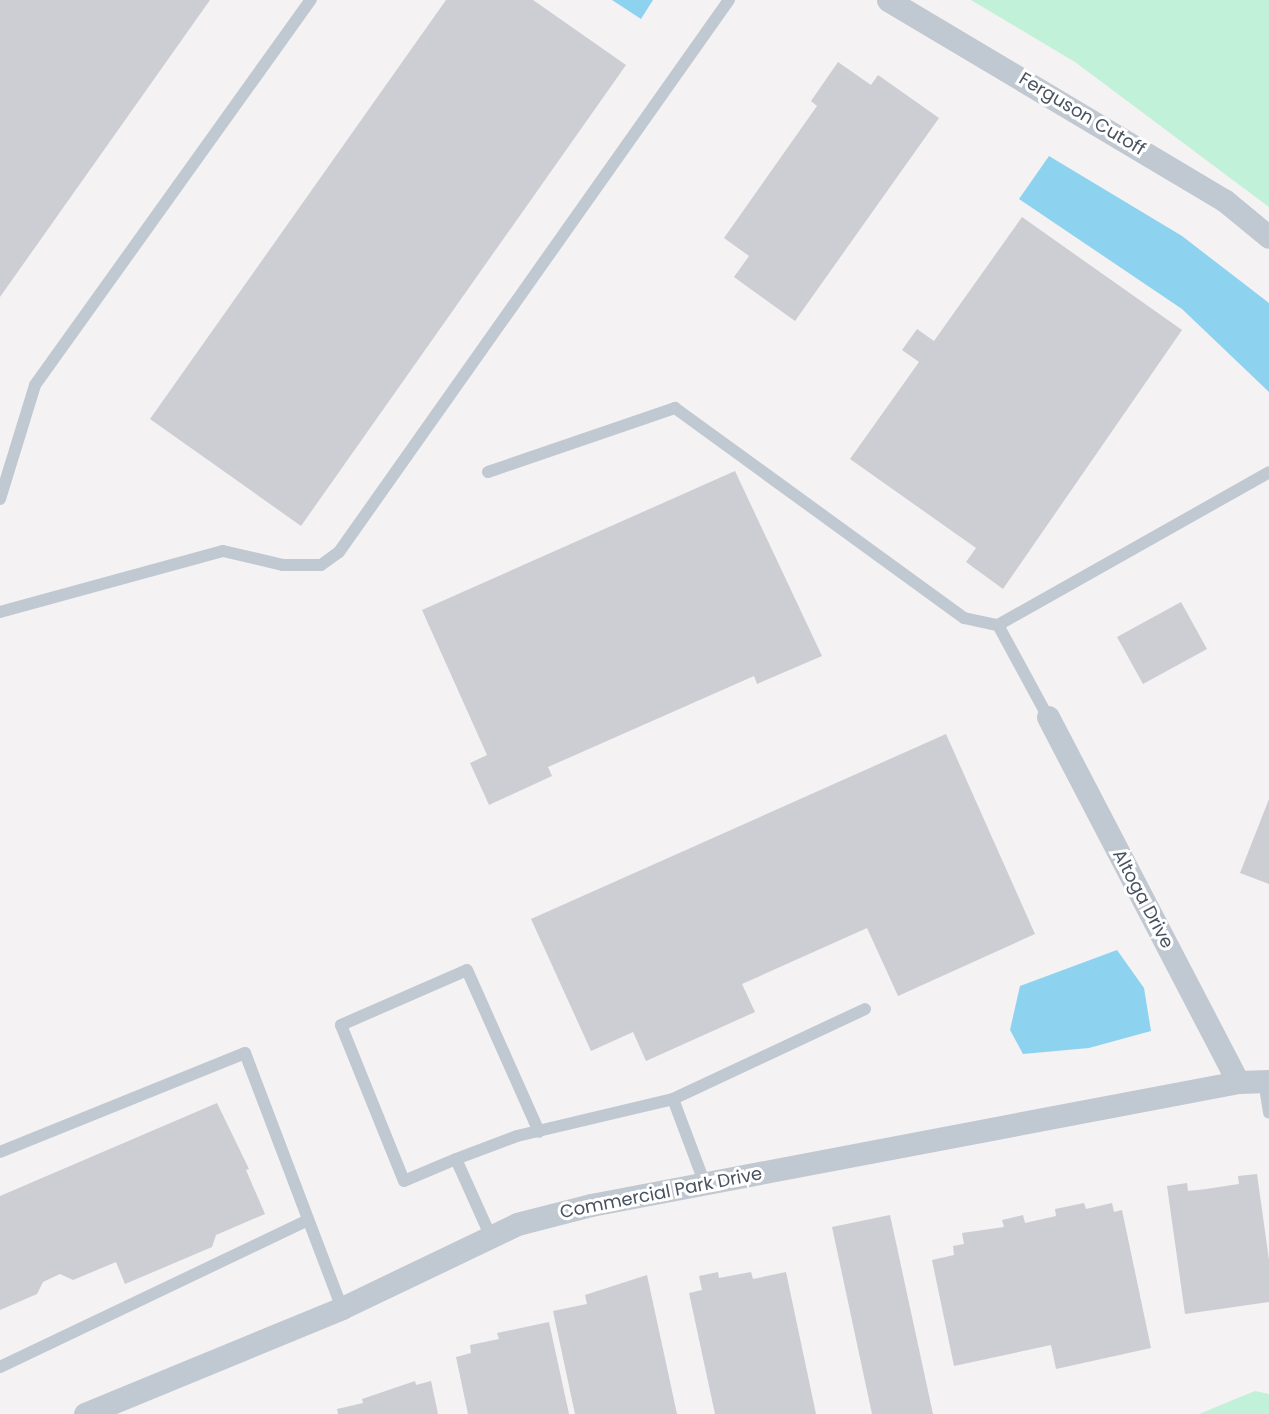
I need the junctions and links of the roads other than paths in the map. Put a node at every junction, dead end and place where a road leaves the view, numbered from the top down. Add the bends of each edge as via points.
1 (311, 0) edge
2 (729, 0) edge
3 (888, 0) edge
4 (1269, 237) edge
5 (488, 472) dead end
6 (1269, 472) edge
7 (0, 499) edge
8 (0, 612) edge
9 (998, 625) junction
10 (1048, 717) joint
11 (865, 1009) dead end
12 (1267, 1081) edge
13 (1238, 1082) junction
14 (673, 1099) junction
15 (1269, 1113) edge
16 (539, 1132) junction
17 (0, 1152) edge
18 (456, 1159) junction
19 (705, 1184) junction
20 (308, 1220) junction
21 (491, 1237) junction
22 (342, 1308) junction
23 (0, 1367) edge
24 (85, 1414) edge

1 - 7 lane via 35,385
2 - 8 lane via 339,552 321,565 283,565 223,551
3 - 4 street, Ferguson Cutoff via 1224,200
5 - 9 lane via 675,408 964,618
6 - 9 lane
9 - 10 lane
10 - 13 street, Altoga Drive
11 - 14 lane
12 - 13 street, Commercial Park Drive
12 - 15 lane
13 - 19 street, Commercial Park Drive
14 - 16 lane
14 - 19 lane
16 - 18 lane
16 - 18 lane via 467,971 341,1025 404,1181
17 - 20 lane via 245,1053
18 - 21 lane
19 - 21 street, Commercial Park Drive via 591,1205 517,1224
20 - 22 lane
20 - 23 lane
21 - 22 street, Commercial Park Drive
22 - 24 street, Commercial Park Drive

